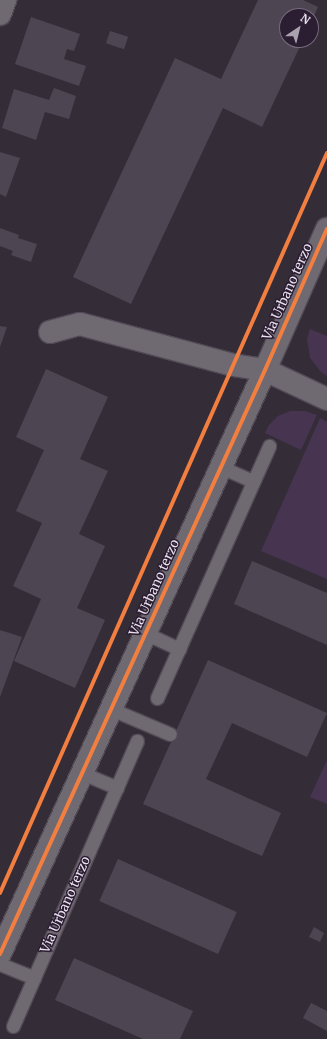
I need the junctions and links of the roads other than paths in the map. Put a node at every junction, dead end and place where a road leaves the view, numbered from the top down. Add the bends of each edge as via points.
1 (5, 0) edge
2 (0, 14) edge
3 (327, 229) edge
4 (50, 332) dead end
5 (265, 370) junction
6 (327, 400) edge
7 (269, 446) dead end
8 (221, 467) junction
9 (253, 481) junction
10 (145, 634) junction
11 (179, 649) junction
12 (157, 698) dead end
13 (111, 709) junction
14 (170, 734) dead end
15 (137, 741) dead end
16 (82, 774) junction
17 (117, 788) junction
18 (0, 954) edge
19 (0, 964) edge
20 (34, 978) junction
21 (13, 1026) dead end

1 - 2 street
3 - 5 street, Via Urbano terzo
4 - 5 street via 80,324 233,365
5 - 6 street
5 - 8 street, Via Urbano terzo
7 - 9 lane
8 - 9 lane
8 - 10 street, Via Urbano terzo
9 - 11 lane
10 - 11 lane, Via Urbano terzo
10 - 13 street, Via Urbano terzo
11 - 12 lane
13 - 14 lane
13 - 16 street, Via Urbano terzo
15 - 17 lane, Via Urbano terzo
16 - 17 lane
16 - 18 street, Via Urbano terzo
17 - 20 lane, Via Urbano terzo
19 - 20 lane
20 - 21 lane, Via Urbano terzo

